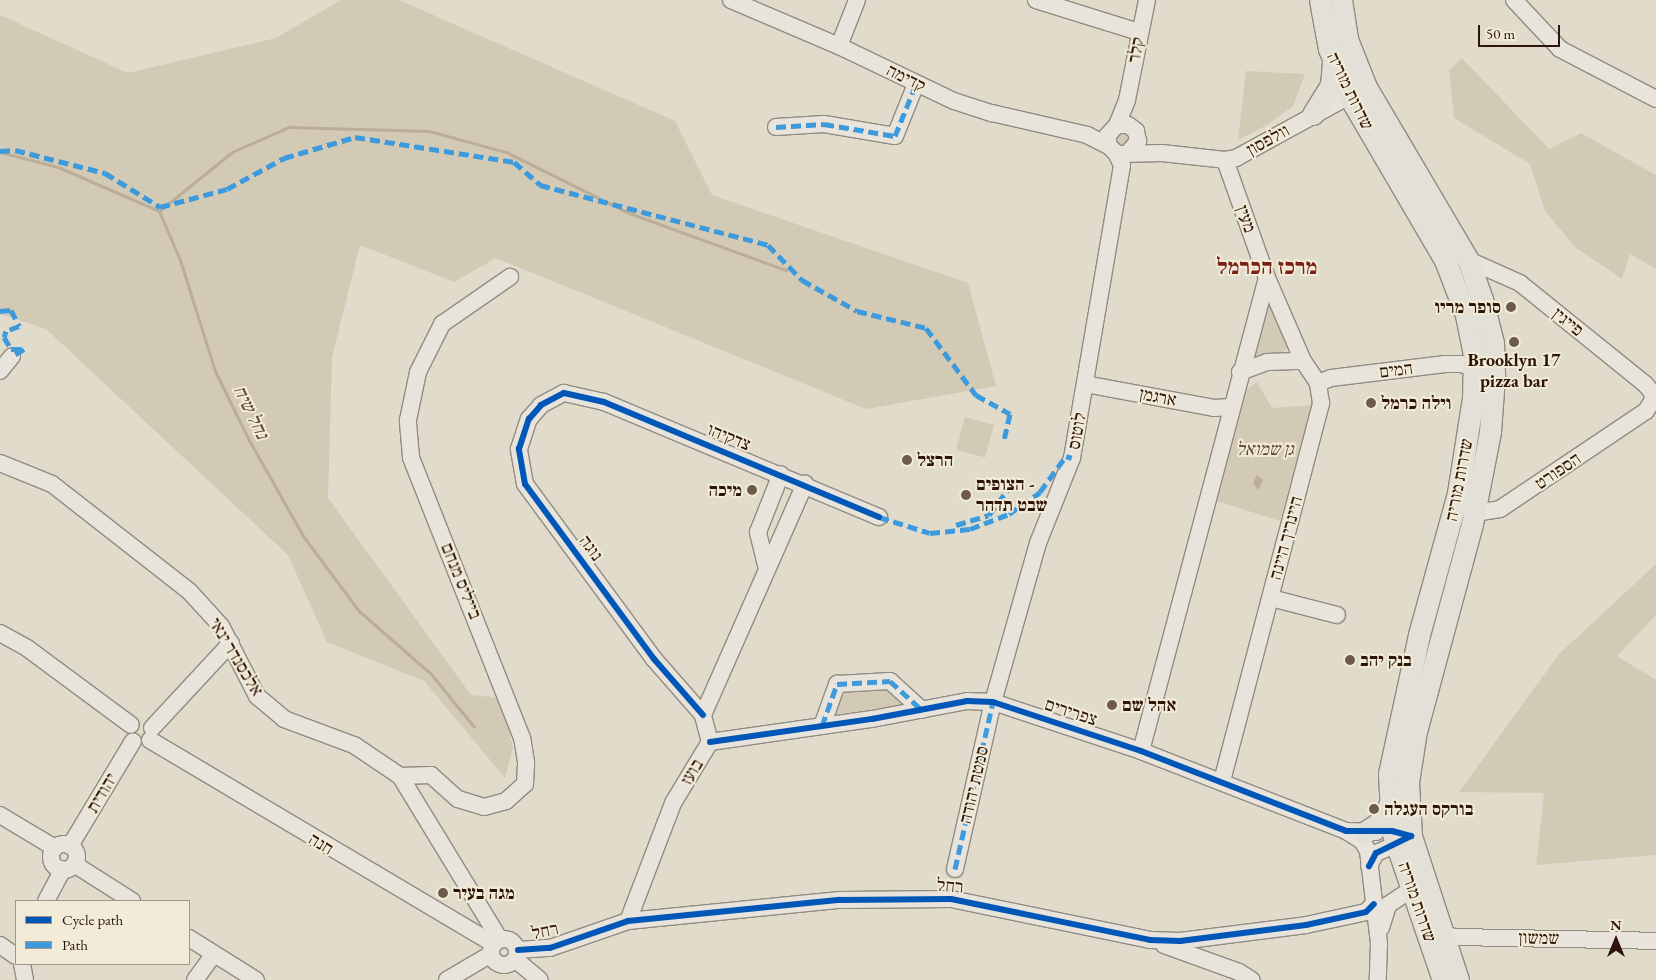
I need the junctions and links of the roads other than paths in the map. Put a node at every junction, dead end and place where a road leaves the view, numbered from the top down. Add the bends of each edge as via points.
1 (732, 0) edge
2 (857, 0) edge
3 (1036, 0) edge
4 (1147, 0) edge
5 (1320, 0) edge
6 (1341, 0) edge
7 (1514, 0) edge
8 (1139, 32) junction
9 (839, 46) junction
10 (1333, 59) junction
11 (916, 84) junction
12 (1357, 92) junction
13 (1656, 98) edge
14 (1313, 114) junction
15 (776, 127) dead end
16 (1121, 139) junction
17 (1225, 160) junction
18 (1468, 260) junction
19 (510, 277) dead end
20 (1267, 278) junction
21 (12, 356) dead end
22 (1303, 361) junction
23 (1475, 368) junction
24 (0, 371) edge
25 (1240, 372) junction
26 (1318, 383) junction
27 (1085, 384) junction
28 (564, 393) joint
29 (1655, 400) edge
30 (1231, 408) junction
31 (0, 463) edge
32 (781, 474) junction
33 (805, 484) junction
34 (1458, 493) junction
35 (1474, 512) junction
36 (879, 517) dead end
37 (767, 569) junction
38 (1271, 598) junction
39 (1336, 615) dead end
40 (0, 633) edge
41 (231, 643) junction
42 (993, 702) junction
43 (922, 710) junction
44 (702, 715) junction
45 (822, 726) junction
46 (132, 733) junction
47 (151, 734) junction
48 (710, 742) junction
49 (1141, 751) junction
50 (400, 776) junction
51 (1222, 781) junction
52 (1389, 805) junction
53 (0, 815) edge
54 (1355, 832) junction
55 (1400, 837) junction
56 (63, 847) junction
57 (1370, 866) junction
58 (69, 867) junction
59 (955, 869) dead end
60 (1412, 889) junction
61 (47, 900) edge
62 (130, 900) edge
63 (1374, 904) junction
64 (628, 921) junction
65 (1424, 926) junction
66 (1443, 936) junction
67 (190, 939) edge
68 (1150, 940) junction
69 (1656, 941) edge
70 (1378, 943) junction
71 (0, 944) edge
72 (495, 946) junction
73 (214, 954) junction
74 (15, 955) edge
75 (517, 955) junction
76 (22, 965) edge
77 (25, 980) edge
78 (195, 980) edge
79 (256, 980) edge
80 (447, 980) edge
81 (540, 980) edge
82 (1252, 980) edge
83 (1378, 980) edge
84 (1443, 980) edge
85 (1458, 980) edge

1 - 9 street, קדימה
2 - 9 street
3 - 8 street
4 - 8 street, קלר
5 - 10 main road, שדרות מוריה via 1325,37
6 - 12 main road, שדרות מוריה
7 - 13 street via 1560,49
8 - 16 street, קלר
9 - 11 street, קדימה
10 - 12 main road, שדרות מוריה
10 - 14 main road via 1331,85
11 - 15 street via 896,136 824,124
11 - 16 street, קדימה via 992,113 1087,135
12 - 14 street, וולפסון
12 - 18 main road, שדרות מוריה
12 - 23 main road, שדרות מוריה via 1445,260 1466,315
14 - 17 street, וולפסון via 1236,158
16 - 17 street, וולפסון via 1162,153
16 - 27 street, לוטוס via 1122,165
17 - 20 street, מעין
18 - 29 street, פייגין via 1520,284 1645,384
18 - 35 main road, שדרות מוריה via 1490,326 1494,378 1490,432
19 - 50 street, בייליס מנחם via 442,324 418,372 408,420 411,456 519,730 526,762 525,784 506,801 484,807 458,798 431,776
20 - 22 street, מעין
20 - 25 street
21 - 24 street
22 - 25 street via 1267,362
22 - 26 street
23 - 26 street, המים via 1446,364 1331,378
23 - 34 main road, שדרות מוריה
25 - 30 street
26 - 38 street, היינריך היינה via 1319,414
27 - 30 street, ארגמן via 1214,408
27 - 42 street, לוטוס via 1072,458 1038,543
28 - 32 street, צדקיהו via 604,402
28 - 44 street, נוגה via 541,405 529,419 519,449 526,484 654,659
29 - 35 street, הספורט via 1646,411 1511,503 1492,512
30 - 49 street
31 - 41 street, אלכסנדר ינאי via 52,484 190,591 221,626
32 - 33 street, צדקיהו
32 - 37 street via 758,532
33 - 36 street, צדקיהו
33 - 37 street
34 - 35 street via 1463,505
34 - 52 main road, שדרות מוריה via 1398,723 1389,774
35 - 55 main road, שדרות מוריה via 1412,753
37 - 44 street
38 - 39 street
38 - 51 street, היינריך היינה
40 - 46 street via 27,648
41 - 47 street
41 - 50 street, אלכסנדר ינאי via 256,696 284,719 354,745
42 - 43 street, צפרירים via 968,701
42 - 49 street, צפרירים
42 - 59 street, סמטת יהודה
43 - 45 street, צפרירים
43 - 45 street via 890,681 837,684
44 - 48 street, בועז
45 - 48 street, צפרירים
46 - 47 street via 144,744
46 - 56 street, יהודית
47 - 72 street, חנה
48 - 64 street, בועז via 673,803
49 - 51 street, צפרירים
50 - 72 street, אלכסנדר ינאי
51 - 54 street, צפרירים
52 - 54 main road via 1382,821
52 - 55 main road, שדרות מוריה
53 - 56 street
54 - 55 street, צפרירים
54 - 57 street via 1365,845
55 - 57 street via 1376,853
55 - 60 main road, שדרות מוריה
55 - 66 main road, שדרות מוריה
56 - 58 street via 77,854
56 - 58 street via 52,859 56,866
57 - 63 street
58 - 61 street
58 - 62 street
60 - 65 main road, שדרות מוריה
60 - 70 street via 1388,905
63 - 68 street, רחל via 1366,912 1306,925 1207,940
63 - 70 street
64 - 68 street, רחל via 840,900 951,899
64 - 75 street, רחל via 550,948
65 - 66 street, שמשון
65 - 84 main road, שדרות מוריה
66 - 69 street, שמשון
66 - 85 main road, שדרות מוריה
67 - 73 street
68 - 82 street via 1239,972
70 - 83 street
71 - 74 street
72 - 75 street via 514,942
72 - 75 street, רחל via 495,962 504,966
72 - 80 street
73 - 78 street
73 - 79 street
75 - 81 street
76 - 77 street

